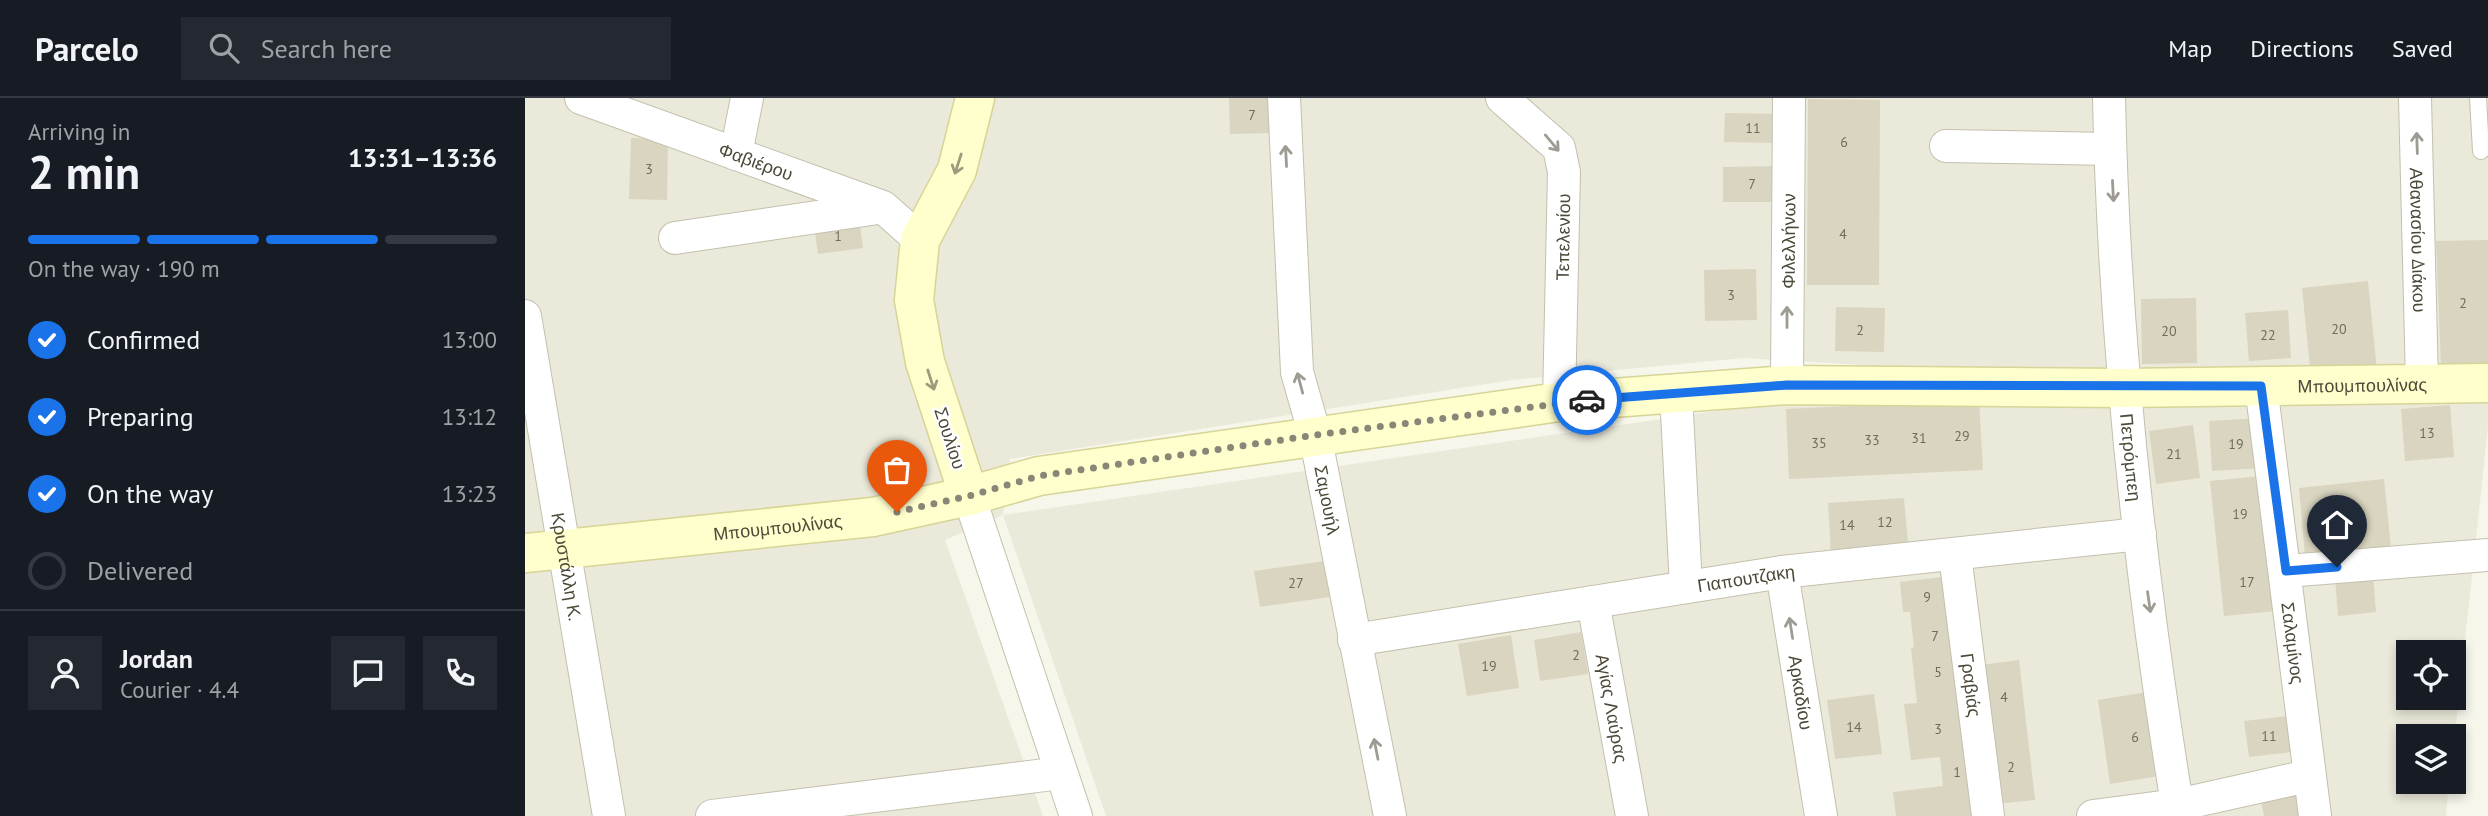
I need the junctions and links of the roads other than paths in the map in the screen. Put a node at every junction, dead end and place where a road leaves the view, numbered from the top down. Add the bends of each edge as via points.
1 (581, 98) edge
2 (747, 98) edge
3 (975, 98) edge
4 (1284, 98) edge
5 (1502, 98) edge
6 (1789, 98) edge
7 (2109, 98) edge
8 (2415, 98) edge
9 (2478, 98) edge
10 (1946, 146) dead end
11 (2111, 149) junction
12 (2481, 151) dead end
13 (736, 154) junction
14 (883, 207) junction
15 (675, 238) dead end
16 (920, 240) junction
17 (525, 316) edge
18 (2422, 383) junction
19 (2488, 383) edge
20 (1787, 385) junction
21 (2261, 386) junction
22 (2125, 388) junction
23 (1677, 393) junction
24 (1559, 402) junction
25 (1315, 435) junction
26 (969, 496) junction
27 (2140, 534) junction
28 (563, 548) junction
29 (525, 553) edge
30 (1955, 555) junction
31 (2488, 555) edge
32 (2286, 571) junction
33 (1782, 572) junction
34 (1686, 587) junction
35 (1593, 602) junction
36 (1354, 640) junction
37 (1061, 773) junction
38 (2308, 776) junction
39 (858, 807) edge
40 (2178, 811) edge
41 (609, 816) edge
42 (712, 816) edge
43 (1076, 816) edge
44 (1390, 816) edge
45 (1632, 816) edge
46 (1821, 816) edge
47 (1988, 816) edge
48 (2093, 816) edge
49 (2315, 816) edge

1 - 13 street, Φαβιέρου
2 - 13 street
3 -> 16 street, Σουλίου via 957,170
25 -> 4 street, Σαμουήλ via 1297,372
5 -> 24 street, Τεπελενίου via 1559,148 1564,172
20 -> 6 street, Φιλελλήνων
7 - 11 street, Πετρόμπεη
18 -> 8 street, Αθανασίου Διάκου
9 - 12 lane
10 - 11 street
11 -> 22 street, Πετρόμπεη
13 - 14 street, Φαβιέρου
14 - 15 street
14 - 16 street, Φαβιέρου
16 -> 26 street, Σουλίου via 914,300 925,362
17 - 28 street, Κρυστάλλη Κ.
18 - 19 street, Μπουμπουλίνας
18 - 21 street, Μπουμπουλίνας
20 - 22 street, Μπουμπουλίνας
20 - 23 street, Μπουμπουλίνας
21 - 22 street, Μπουμπουλίνας
21 - 32 street, Σαλαμίνος
22 - 27 street, Πετρόμπεη
23 - 24 street, Μπουμπουλίνας
23 - 34 street
24 - 25 street, Μπουμπουλίνας
25 - 26 street, Μπουμπουλίνας via 1039,476
25 - 36 street, Σαμουήλ
26 - 28 street, Μπουμπουλίνας via 873,517
26 - 37 street, Σουλίου
27 - 30 street, Γιαπουτζακη
27 -> 40 street, Πετρόμπεη
28 - 29 street, Μπουμπουλίνας
28 - 41 street, Κρυστάλλη Κ.
30 - 33 street, Γιαπουτζακη
30 - 47 street, Γραβιάς
31 - 32 street
32 - 38 street, Σαλαμίνος
33 - 34 street, Γιαπουτζακη
46 -> 33 street, Αρκαδίου
34 - 35 street, Γιαπουτζακη
35 - 36 street, Γιαπουτζακη
35 - 45 street, Αγίας Λαύρας
44 -> 36 street, Σαμουήλ
37 - 39 street
37 - 43 street, Σουλίου
38 - 40 street
38 - 49 street, Σαλαμίνος
39 - 42 street
40 - 48 street

